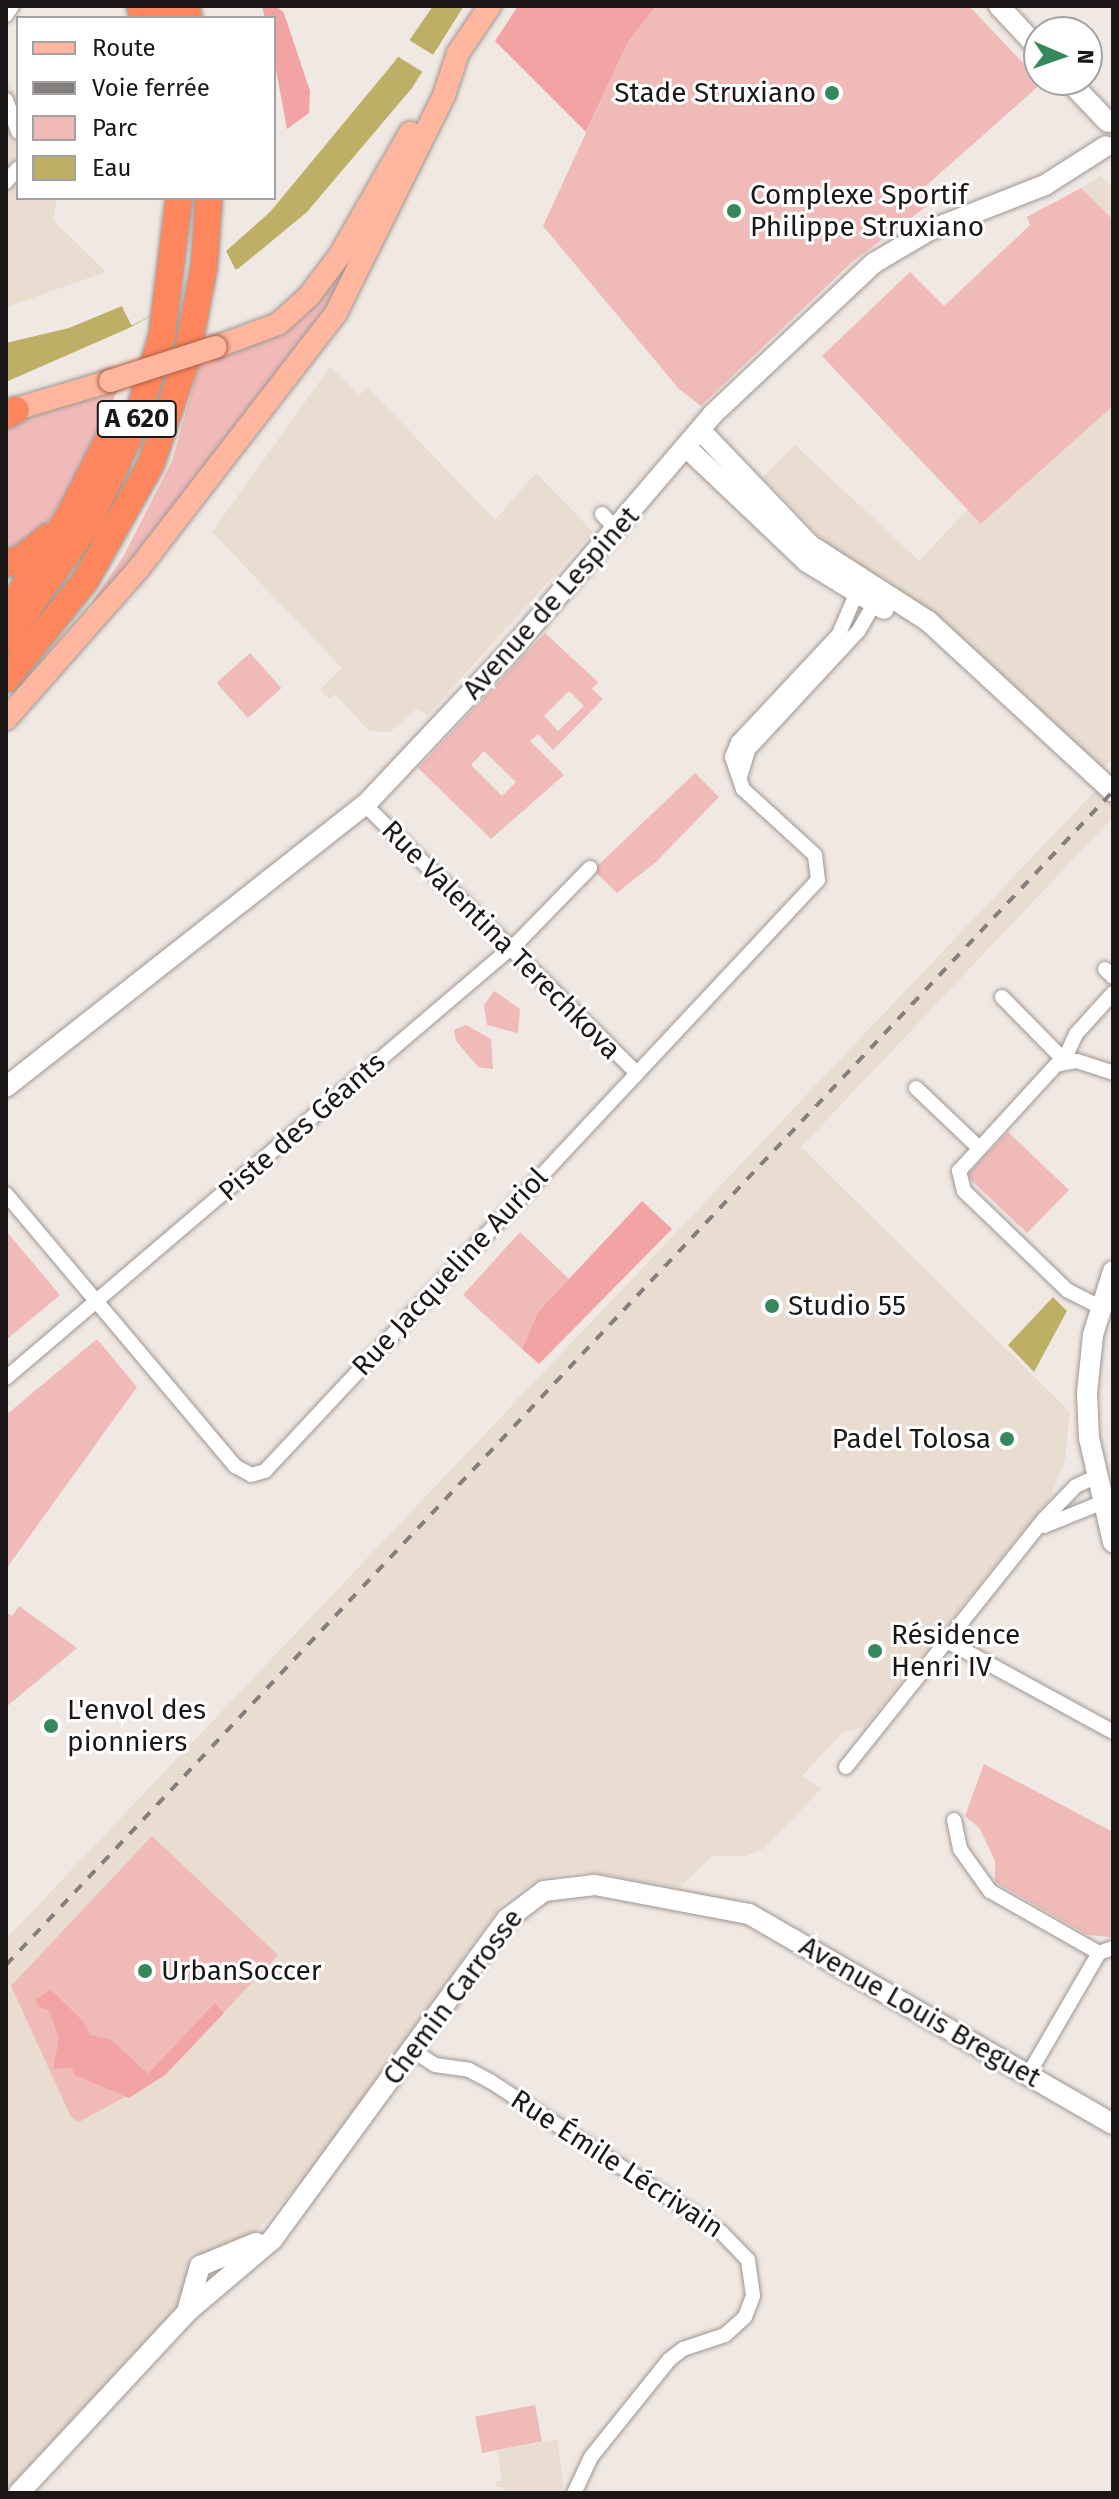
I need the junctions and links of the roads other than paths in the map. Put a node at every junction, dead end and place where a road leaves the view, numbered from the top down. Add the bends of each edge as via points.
1 (12, 6) edge
2 (490, 6) edge
3 (999, 6) edge
4 (6, 15) edge
5 (1023, 32) edge
6 (458, 53) junction
7 (1084, 96) edge
8 (6, 100) edge
9 (1110, 121) edge
10 (16, 127) edge
11 (1110, 149) edge
12 (163, 200) edge
13 (179, 200) edge
14 (209, 200) edge
15 (9, 412) edge
16 (701, 431) junction
17 (687, 448) junction
18 (72, 511) junction
19 (602, 514) dead end
20 (617, 530) junction
21 (6, 564) edge
22 (868, 593) junction
23 (6, 614) edge
24 (45, 633) junction
25 (6, 640) edge
26 (6, 679) edge
27 (6, 698) edge
28 (6, 719) edge
29 (1113, 792) edge
30 (365, 805) junction
31 (590, 868) dead end
32 (509, 949) junction
33 (1113, 993) edge
34 (1002, 997) dead end
35 (1064, 1060) junction
36 (637, 1073) junction
37 (1113, 1073) edge
38 (6, 1087) edge
39 (916, 1088) dead end
40 (978, 1147) junction
41 (6, 1194) edge
42 (1113, 1271) edge
43 (96, 1302) junction
44 (1100, 1307) junction
45 (6, 1378) edge
46 (1097, 1476) junction
47 (1103, 1502) junction
48 (1028, 1539) junction
49 (1113, 1542) edge
50 (947, 1641) junction
51 (1113, 1732) edge
52 (846, 1767) dead end
53 (954, 1820) dead end
54 (723, 1907) joint
55 (1106, 1950) edge
56 (412, 2050) junction
57 (1028, 2075) junction
58 (1113, 2124) edge
59 (287, 2218) junction
60 (211, 2286) junction
61 (19, 2493) edge
62 (574, 2493) edge

1 - 4 street
2 - 6 main road
3 - 5 street
6 - 15 main road, bridge via 348,242 309,296 278,324
6 - 28 main road via 444,95 329,324 139,568
7 - 9 street
8 - 10 street
9 - 11 street, Avenue de Lespinet via 1102,134
11 - 16 street, Avenue de Lespinet via 1045,185 928,231 882,257 787,340
12 - 18 highway via 148,335 138,370
13 - 25 highway, A 620 via 165,324 136,422 89,522
14 - 24 highway, A 620 via 194,325 167,425 121,524
16 - 17 street, Avenue de Lespinet
16 - 22 street via 810,545
17 - 20 street, Avenue de Lespinet
17 - 22 street via 796,553
18 - 21 highway via 35,550
18 - 23 highway
19 - 20 street
20 - 30 street, Avenue de Lespinet
22 - 29 street via 938,631
22 - 36 street, Rue Jacqueline Auriol via 839,634 738,742 733,771 743,789 815,855 818,880
24 - 26 highway, A 620
24 - 27 highway via 32,666
30 - 32 street, Rue Valentina Terechkova
30 - 38 street, Avenue de Lespinet
31 - 32 street, Piste des Géants
32 - 36 street, Rue Valentina Terechkova
32 - 43 street, Piste des Géants
33 - 35 street via 1076,1034
34 - 35 street
35 - 37 street
35 - 40 street
36 - 43 street, Rue Jacqueline Auriol via 256,1475 235,1466
39 - 40 street
40 - 44 street via 959,1171 964,1191 1067,1290
41 - 43 street, Rue Jacqueline Auriol
42 - 44 street
43 - 45 street, Piste des Géants
44 - 46 street via 1087,1393
46 - 47 street
46 - 48 street via 1076,1486
47 - 48 street via 1057,1517
47 - 49 street
48 - 50 street
50 - 51 street
50 - 52 street
53 - 55 street via 960,1849 990,1891
54 - 56 street, Chemin Carrosse via 595,1885 544,1891 507,1919
54 - 57 street, Avenue Louis Breguet via 763,1921
55 - 57 street
56 - 59 street, Chemin Carrosse
56 - 62 street, Rue Émile Lécrivain via 435,2065 469,2070 490,2081 722,2233 748,2260 753,2296 739,2324 669,2360 585,2465
57 - 58 street, Avenue Louis Breguet
59 - 60 street, Chemin Carrosse via 272,2240
59 - 60 street, Chemin Carrosse via 241,2252 213,2263 221,2269
60 - 61 street

